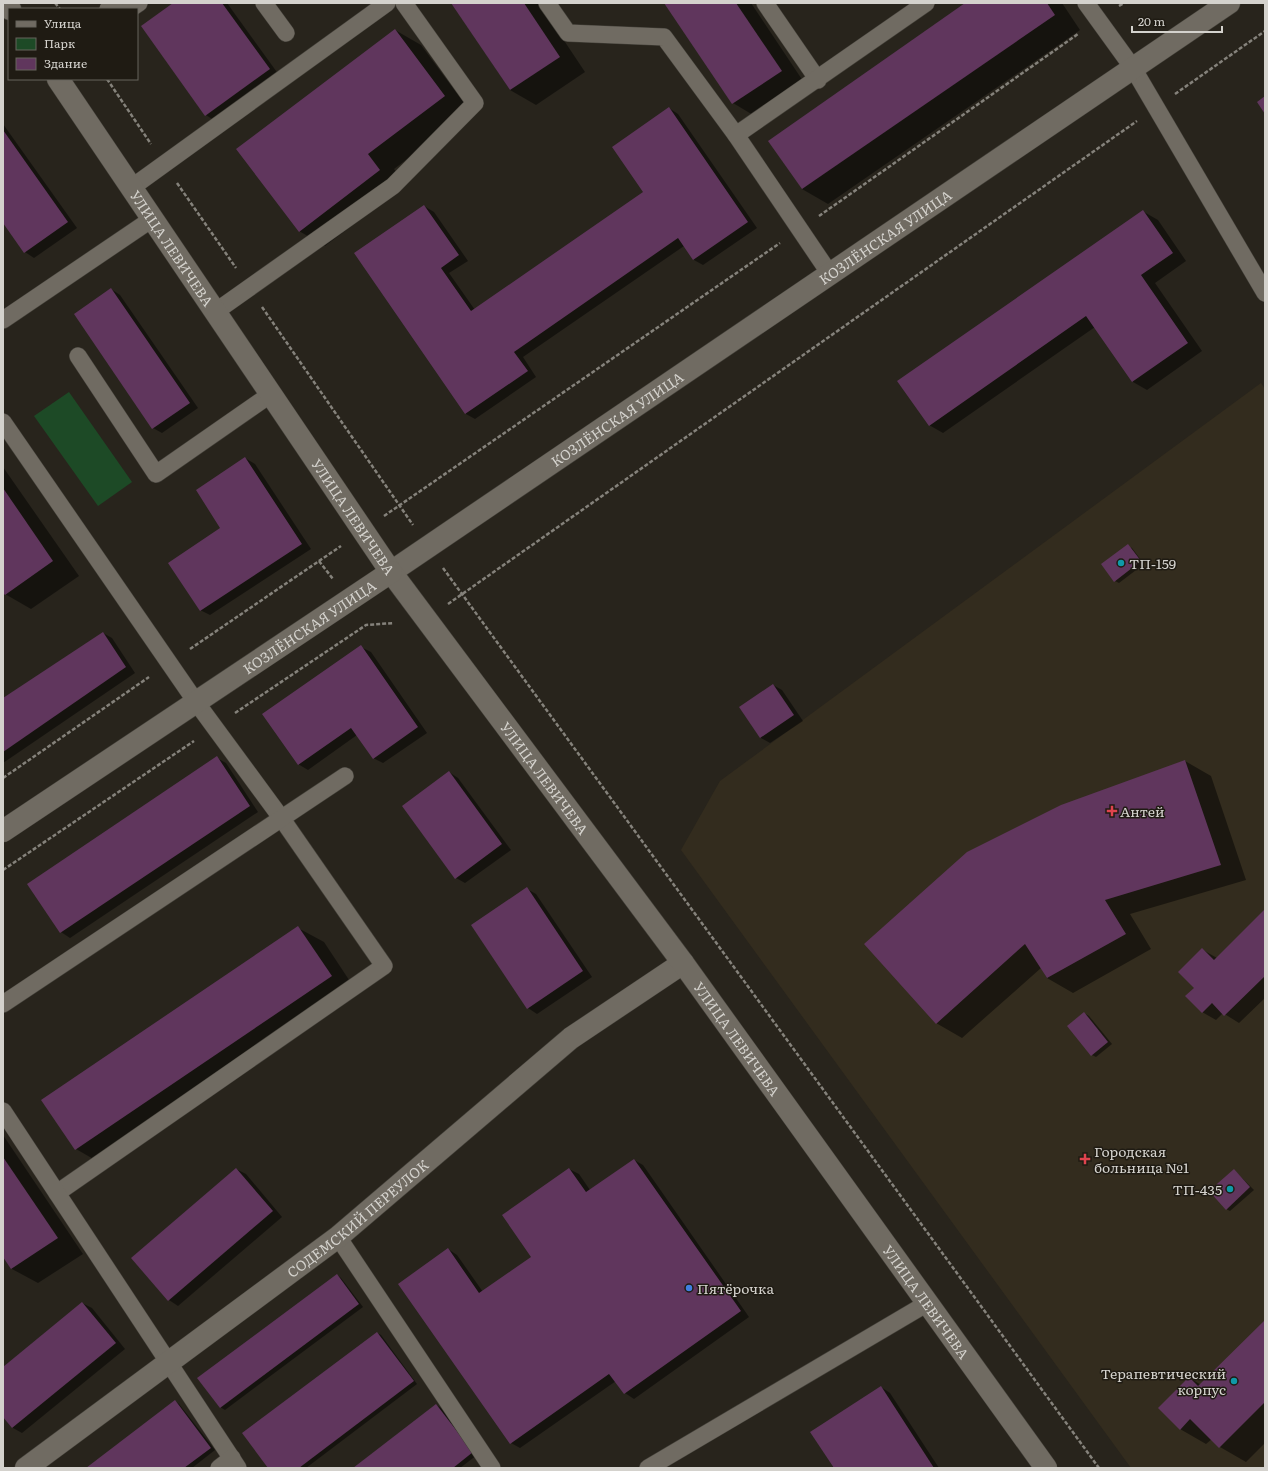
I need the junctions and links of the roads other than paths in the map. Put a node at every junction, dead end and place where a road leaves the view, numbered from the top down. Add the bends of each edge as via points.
1 (264, 3) edge
2 (388, 3) edge
3 (404, 3) edge
4 (548, 3) edge
5 (765, 3) edge
6 (926, 3) edge
7 (1086, 3) edge
8 (1229, 3) edge
9 (286, 33) dead end
10 (1133, 68) junction
11 (59, 80) edge
12 (818, 80) junction
13 (736, 135) junction
14 (131, 188) junction
15 (152, 219) junction
16 (830, 274) junction
17 (1265, 293) edge
18 (215, 312) junction
19 (3, 320) edge
20 (78, 356) dead end
21 (271, 394) junction
22 (3, 422) edge
23 (391, 572) junction
24 (196, 702) junction
25 (345, 776) dead end
26 (282, 819) junction
27 (3, 831) edge
28 (683, 963) junction
29 (3, 1004) edge
30 (3, 1111) edge
31 (57, 1193) junction
32 (338, 1237) junction
33 (926, 1304) junction
34 (168, 1363) junction
35 (230, 1465) edge
36 (26, 1468) edge
37 (492, 1468) edge
38 (648, 1468) edge
39 (1046, 1468) edge

1 - 9 lane
2 - 14 lane
3 - 18 lane via 475,103 393,186
4 - 13 lane via 568,32 664,37
5 - 12 lane
6 - 12 lane
7 - 10 lane
8 - 10 street, КОЗЛЁНСКАЯ УЛИЦА
10 - 16 street, КОЗЛЁНСКАЯ УЛИЦА
10 - 17 lane
11 - 14 street, УЛИЦА ЛЕВИЧЕВА
12 - 13 lane
13 - 16 lane
14 - 15 street, УЛИЦА ЛЕВИЧЕВА
15 - 18 street, УЛИЦА ЛЕВИЧЕВА
15 - 19 lane
16 - 23 street, КОЗЛЁНСКАЯ УЛИЦА
18 - 21 street, УЛИЦА ЛЕВИЧЕВА
20 - 21 lane via 156,474
21 - 23 street, УЛИЦА ЛЕВИЧЕВА
22 - 24 lane
23 - 24 street, КОЗЛЁНСКАЯ УЛИЦА
23 - 28 street, УЛИЦА ЛЕВИЧЕВА
24 - 26 lane
24 - 27 street, КОЗЛЁНСКАЯ УЛИЦА
25 - 26 lane
26 - 29 lane
26 - 31 lane via 384,966
28 - 32 street, СОДЕМСКИЙ ПЕРЕУЛОК via 571,1038
28 - 33 street, УЛИЦА ЛЕВИЧЕВА
30 - 31 lane
31 - 34 lane
32 - 34 street, СОДЕМСКИЙ ПЕРЕУЛОК
32 - 37 lane
33 - 38 lane
33 - 39 street, УЛИЦА ЛЕВИЧЕВА
34 - 35 lane
34 - 36 street, СОДЕМСКИЙ ПЕРЕУЛОК

